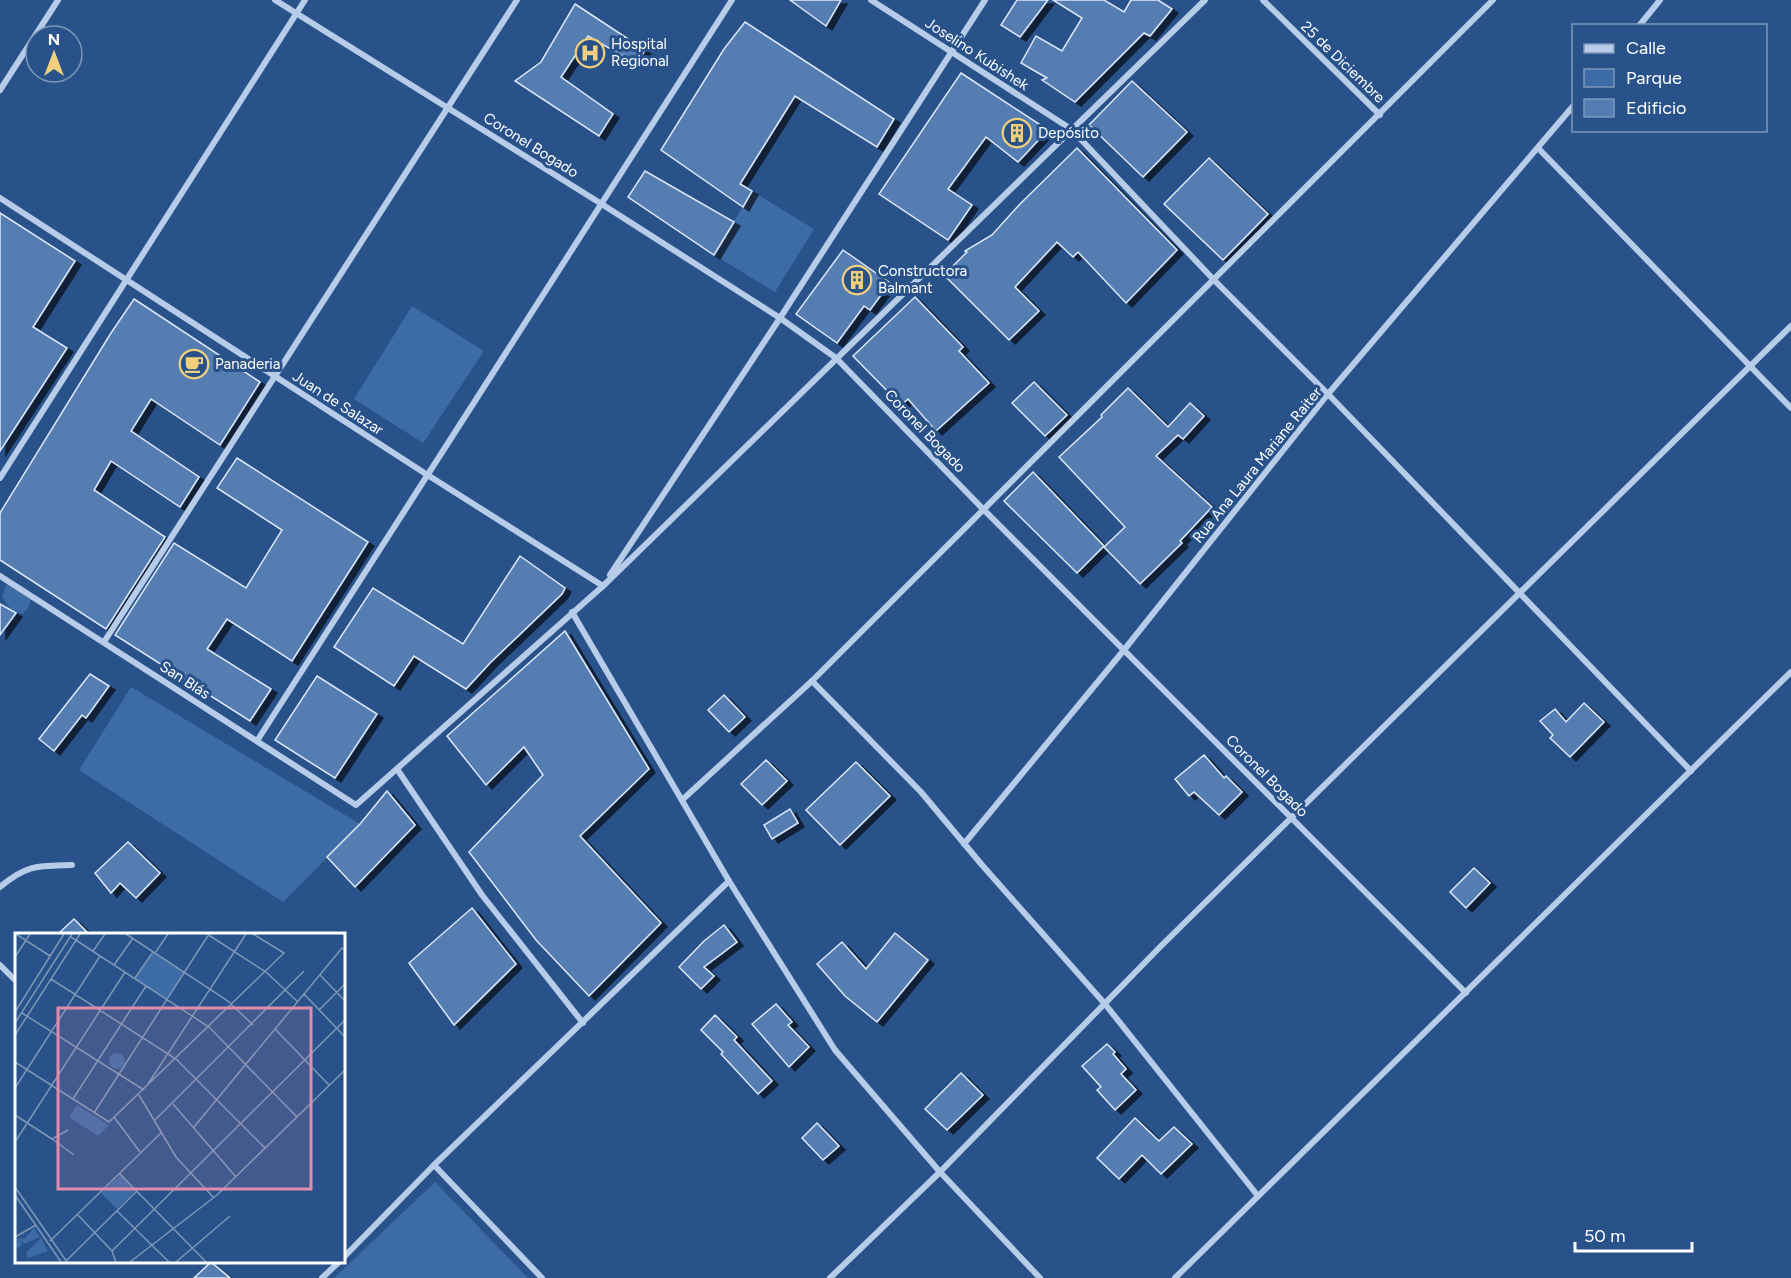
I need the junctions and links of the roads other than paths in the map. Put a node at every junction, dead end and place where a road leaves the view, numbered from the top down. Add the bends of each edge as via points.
1 (58, 0) edge
2 (275, 0) edge
3 (305, 0) edge
4 (517, 0) edge
5 (732, 0) edge
6 (871, 0) edge
7 (985, 0) edge
8 (1205, 0) edge
9 (1263, 0) edge
10 (1493, 0) edge
11 (1660, 0) edge
12 (296, 14) junction
13 (1641, 24) edge
14 (951, 51) junction
15 (0, 90) edge
16 (448, 106) junction
17 (1572, 107) edge
18 (1380, 115) junction
19 (1071, 129) junction
20 (1538, 148) junction
21 (0, 198) edge
22 (600, 203) junction
23 (126, 280) junction
24 (1215, 280) junction
25 (780, 318) junction
26 (1791, 326) edge
27 (836, 358) junction
28 (1752, 367) junction
29 (275, 376) junction
30 (1328, 394) junction
31 (1791, 408) edge
32 (426, 474) junction
33 (0, 478) edge
34 (984, 510) junction
35 (0, 576) edge
36 (603, 586) junction
37 (1520, 593) junction
38 (572, 612) junction
39 (104, 642) junction
40 (1124, 650) junction
41 (1791, 672) edge
42 (812, 681) junction
43 (257, 741) junction
44 (397, 769) junction
45 (1691, 771) junction
46 (682, 800) junction
47 (1292, 818) junction
48 (964, 844) junction
49 (72, 864) dead end
50 (729, 881) junction
51 (0, 887) edge
52 (0, 965) edge
53 (15, 980) edge
54 (1466, 993) junction
55 (1105, 1004) junction
56 (583, 1023) junction
57 (434, 1165) junction
58 (940, 1172) junction
59 (1258, 1196) junction
60 (345, 1256) edge
61 (338, 1263) edge
62 (322, 1278) edge
63 (542, 1278) edge
64 (830, 1278) edge
65 (1041, 1278) edge
66 (1175, 1278) edge

1 - 15 street
2 - 12 street, Coronel Bogado
3 - 12 street
4 - 16 street
5 - 22 street
6 - 14 street, Joselino Kubishek
7 - 14 street
8 - 19 street
9 - 18 street, 25 de Diciembre
10 - 18 street
11 - 13 street
12 - 16 street, Coronel Bogado
12 - 23 street
14 - 19 street, Joselino Kubishek
14 - 25 street
16 - 22 street, Coronel Bogado
16 - 29 street
17 - 20 street, Rua Ana Laura Mariane Raiter
18 - 24 street
19 - 24 street, Joselino Kubishek
19 - 27 street
20 - 28 street
20 - 30 street, Rua Ana Laura Mariane Raiter
21 - 23 street, Juan de Salazar
22 - 25 street, Coronel Bogado
22 - 32 street
23 - 29 street, Juan de Salazar
23 - 33 street
24 - 30 street, Joselino Kubishek
24 - 34 street
25 - 27 street, Coronel Bogado
25 - 36 street
26 - 28 street
27 - 34 street, Coronel Bogado
27 - 36 street
28 - 31 street
28 - 37 street
29 - 32 street, Juan de Salazar
29 - 39 street
30 - 37 street, Joselino Kubishek
30 - 40 street, Rua Ana Laura Mariane Raiter
32 - 36 street, Juan de Salazar
32 - 43 street
34 - 40 street, Coronel Bogado
34 - 42 street
35 - 39 street, San Blás
36 - 38 street
37 - 45 street, Joselino Kubishek
37 - 47 street
38 - 44 street
38 - 46 street
39 - 43 street, San Blás
40 - 47 street, Coronel Bogado
40 - 48 street, Rua Ana Laura Mariane Raiter
41 - 45 street
42 - 46 street
42 - 48 street via 921,792
43 - 44 street, San Blás via 356,805
44 - 56 street via 482,895
45 - 54 street
46 - 50 street
47 - 54 street, Coronel Bogado
47 - 55 street
48 - 55 street
49 - 51 street via 39,866 17,873
50 - 56 street
50 - 58 street via 835,1050
52 - 53 street
54 - 59 street
55 - 58 street
55 - 59 street
56 - 57 street
57 - 60 street
57 - 63 street
58 - 64 street
58 - 65 street
59 - 66 street
61 - 62 street

